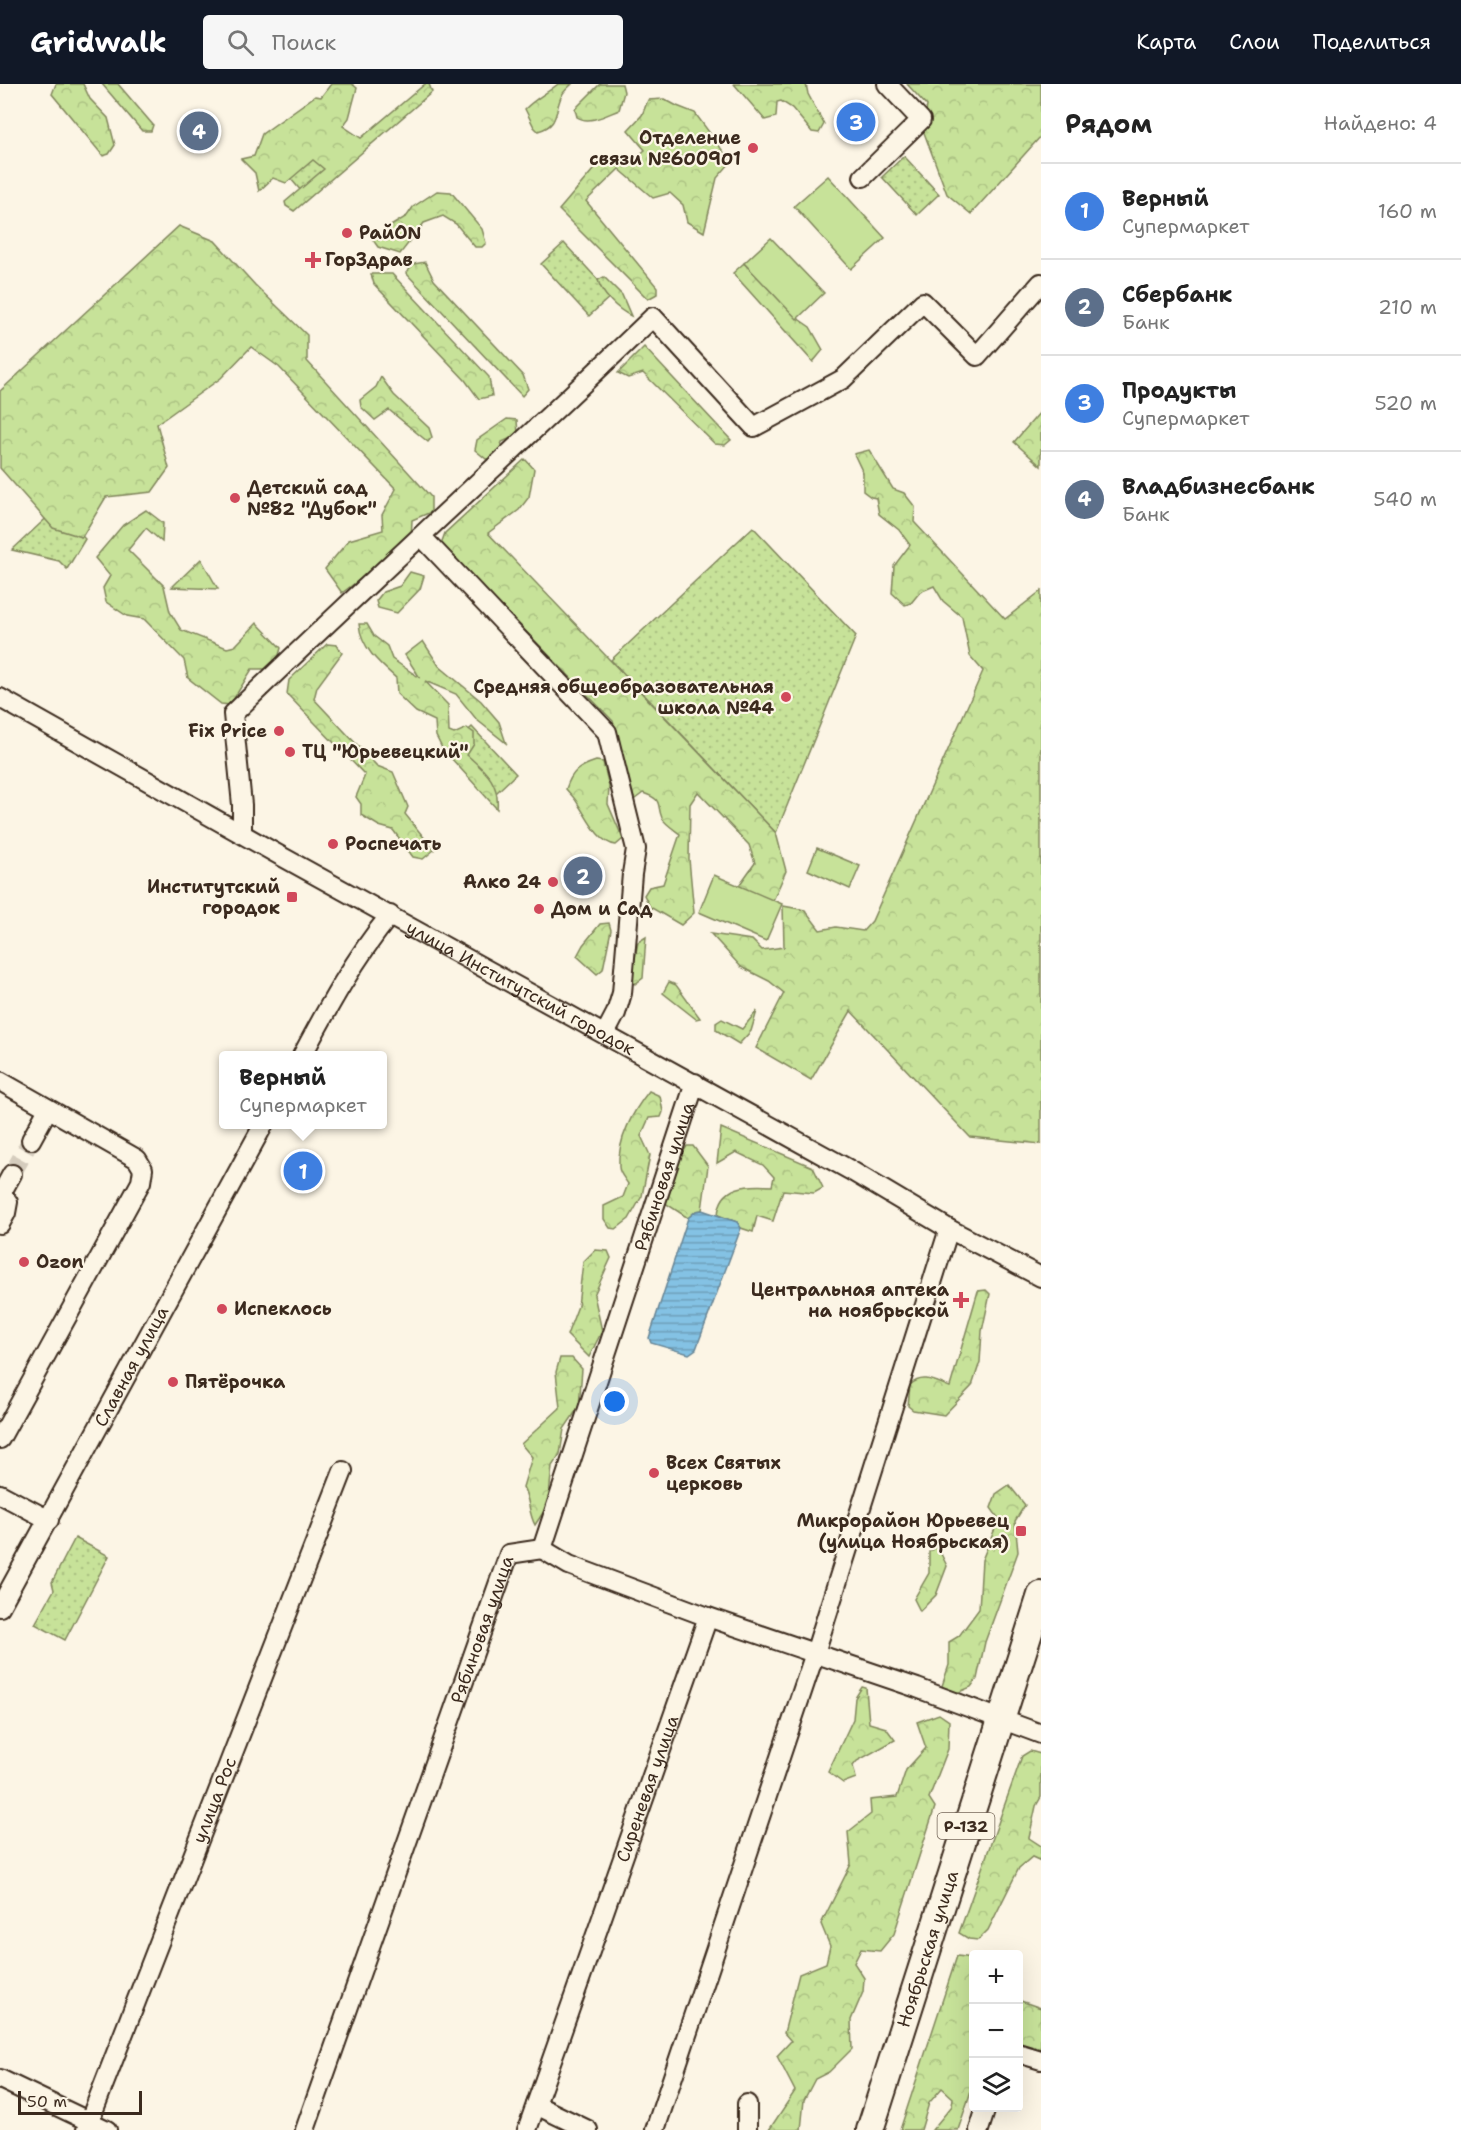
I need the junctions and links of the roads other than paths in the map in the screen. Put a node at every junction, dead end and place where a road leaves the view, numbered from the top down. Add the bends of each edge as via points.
1 (887, 84) edge
2 (863, 177) dead end
3 (1041, 283) edge
4 (422, 537) junction
5 (0, 698) edge
6 (242, 833) junction
7 (390, 915) junction
8 (605, 1034) junction
9 (305, 1051) edge
10 (0, 1082) edge
11 (695, 1083) junction
12 (48, 1109) junction
13 (262, 1129) edge
14 (31, 1140) tunnel mouth
15 (12, 1174) tunnel mouth
16 (0, 1193) edge
17 (0, 1224) edge
18 (949, 1229) junction
19 (1041, 1277) edge
20 (0, 1439) edge
21 (343, 1471) dead end
22 (0, 1494) edge
23 (49, 1520) junction
24 (542, 1549) junction
25 (1041, 1594) edge
26 (0, 1607) edge
27 (708, 1617) junction
28 (815, 1653) junction
29 (1000, 1719) junction
30 (1041, 1734) edge
31 (1023, 2055) edge
32 (1041, 2060) edge
33 (0, 2079) edge
34 (747, 2104) dead end
35 (536, 2105) junction
36 (985, 2112) edge
37 (88, 2126) edge
38 (107, 2130) edge
39 (305, 2130) edge
40 (527, 2130) edge
41 (588, 2130) edge
42 (655, 2130) edge
43 (747, 2130) edge
44 (870, 2130) edge
45 (979, 2130) edge

1 - 2 street via 921,120
3 - 4 street via 977,356 923,302 843,379 754,427 652,317
4 - 6 street via 233,714
4 - 8 street via 607,732 636,849 622,993
5 - 6 street, улица Институтский городок
6 - 7 street, улица Институтский городок
7 - 8 street, улица Институтский городок
7 - 9 street via 334,995
8 - 11 street, улица Институтский городок
10 - 12 street
11 - 18 street, улица Институтский городок
11 - 24 street, Рябиновая улица
12 - 14 street
12 - 20 street via 137,1159 143,1169 141,1182
13 - 23 street, Славная улица
15 - 16 street
16 - 17 street via 8,1202
18 - 19 street, улица Институтский городок
18 - 28 street
21 - 37 street, улица Рос
22 - 23 street
23 - 26 street, Славная улица
24 - 27 street via 569,1565
24 - 39 street, Рябиновая улица via 509,1554
25 - 29 highway, Ноябрьская улица / Р-132
27 - 28 street
27 - 35 street, Сиреневая улица
28 - 29 street
28 - 42 street
29 - 30 street
29 - 44 highway, Ноябрьская улица / Р-132
31 - 32 street
33 - 37 street
34 - 43 street
35 - 40 street, Сиреневая улица
35 - 41 street
36 - 45 street
37 - 38 street

